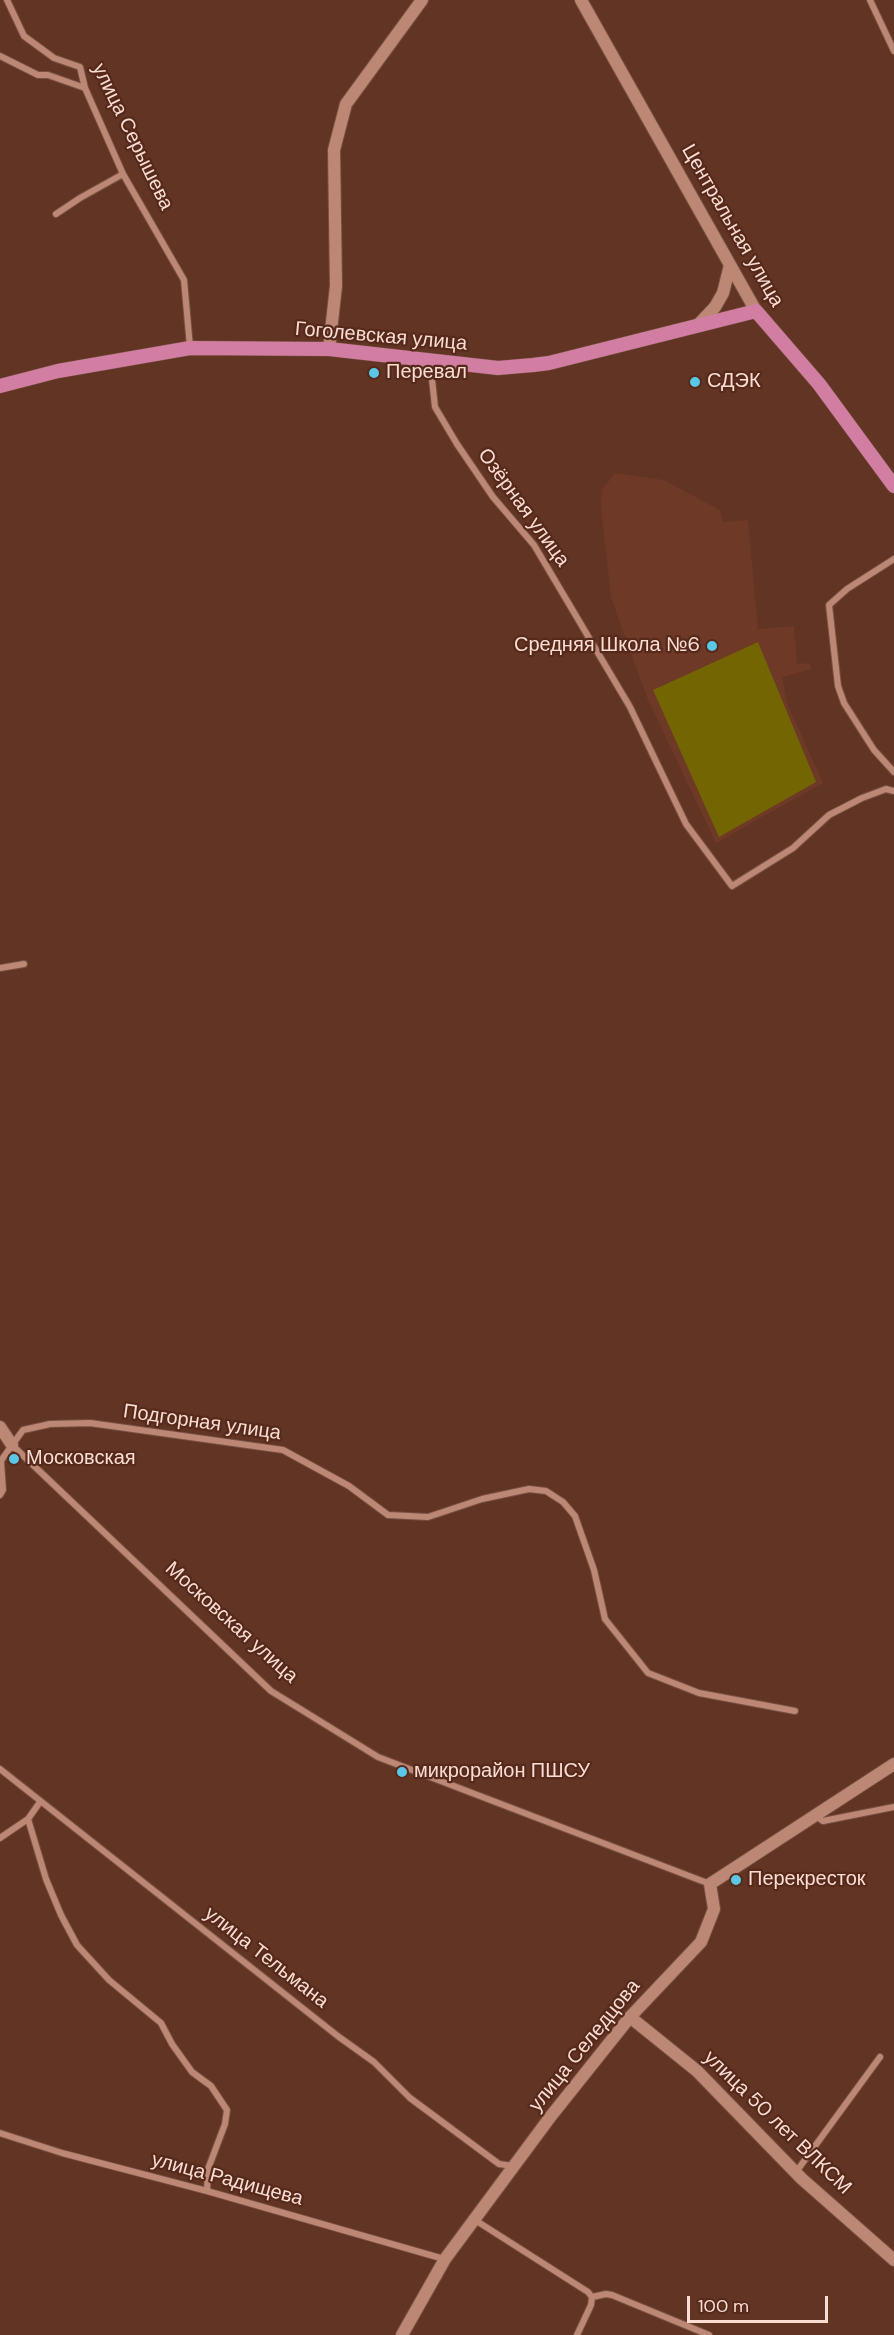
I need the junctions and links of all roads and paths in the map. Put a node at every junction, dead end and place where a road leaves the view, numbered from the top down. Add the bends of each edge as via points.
1 (7, 0) edge
2 (422, 0) edge
3 (581, 0) edge
4 (870, 0) edge
5 (894, 51) edge
6 (0, 56) edge
7 (85, 88) junction
8 (123, 174) junction
9 (56, 214) dead end
10 (730, 265) junction
11 (756, 311) junction
12 (698, 326) junction
13 (190, 348) junction
14 (329, 349) junction
15 (430, 361) junction
16 (0, 386) edge
17 (894, 486) edge
18 (894, 559) edge
19 (894, 772) edge
20 (894, 791) edge
21 (24, 964) dead end
22 (0, 968) edge
23 (0, 1427) edge
24 (12, 1445) junction
25 (0, 1462) edge
26 (0, 1496) edge
27 (795, 1711) dead end
28 (894, 1764) edge
29 (0, 1769) edge
30 (40, 1802) junction
31 (894, 1807) edge
32 (816, 1816) junction
33 (27, 1819) junction
34 (0, 1838) edge
35 (710, 1884) junction
36 (630, 2017) junction
37 (879, 2057) dead end
38 (0, 2133) edge
39 (513, 2166) junction
40 (796, 2172) junction
41 (207, 2191) junction
42 (475, 2220) junction
43 (445, 2259) junction
44 (894, 2260) edge
45 (592, 2297) junction
46 (402, 2335) edge
47 (578, 2335) edge
48 (710, 2335) edge

1 - 7 street, улица Серышева via 24,36 54,58 80,67
2 - 14 street via 346,104 334,150 336,286
3 - 10 street, Центральная улица
4 - 5 street
6 - 7 street via 38,75
7 - 8 street, улица Серышева
8 - 9 street
8 - 13 street, улица Серышева via 184,280
10 - 11 street, Центральная улица
10 - 12 street via 723,293
11 - 12 main road, Гоголевская улица
11 - 17 main road, Центральная улица via 819,384
12 - 15 main road, Гоголевская улица via 549,363 498,368
13 - 14 main road, Гоголевская улица
13 - 16 main road, Гоголевская улица via 58,370
14 - 15 main road, Гоголевская улица
15 - 20 street, Озёрная улица via 435,407 493,497 534,545 630,707 686,824 732,886 793,848 829,815 886,789
18 - 19 street via 847,588 829,605 838,686 844,703 874,750
21 - 22 street
23 - 24 street, Московская улица
24 - 25 street, Подгорная улица
24 - 27 street, Подгорная улица via 23,1430 50,1424 90,1423 273,1448 306,1461 349,1486 388,1515 408,1517 428,1516 529,1489 546,1491 575,1516 594,1570 605,1619 648,1673 699,1693
24 - 35 street, Московская улица via 271,1691 378,1757
25 - 26 street
28 - 32 street
29 - 30 street, улица Тельмана
30 - 33 street
30 - 39 street, улица Тельмана via 374,2062 410,2098 499,2164
31 - 32 street via 824,1821
32 - 35 street
33 - 34 street
33 - 41 street via 46,1880 77,1945 109,1980 161,2023 192,2072 211,2086 227,2110 208,2169
35 - 36 street, улица Селедцова via 714,1909 701,1942
36 - 39 street, улица Селедцова
36 - 40 street, улица 50 лет ВЛКСМ via 697,2071
37 - 40 street
38 - 41 street, улица Радищева
39 - 42 street, улица Селедцова
40 - 44 street, улица 50 лет ВЛКСМ
41 - 43 street, улица Радищева
42 - 43 street, улица Селедцова
42 - 45 street
43 - 46 street, улица Селедцова
45 - 47 street
45 - 48 street via 612,2295

